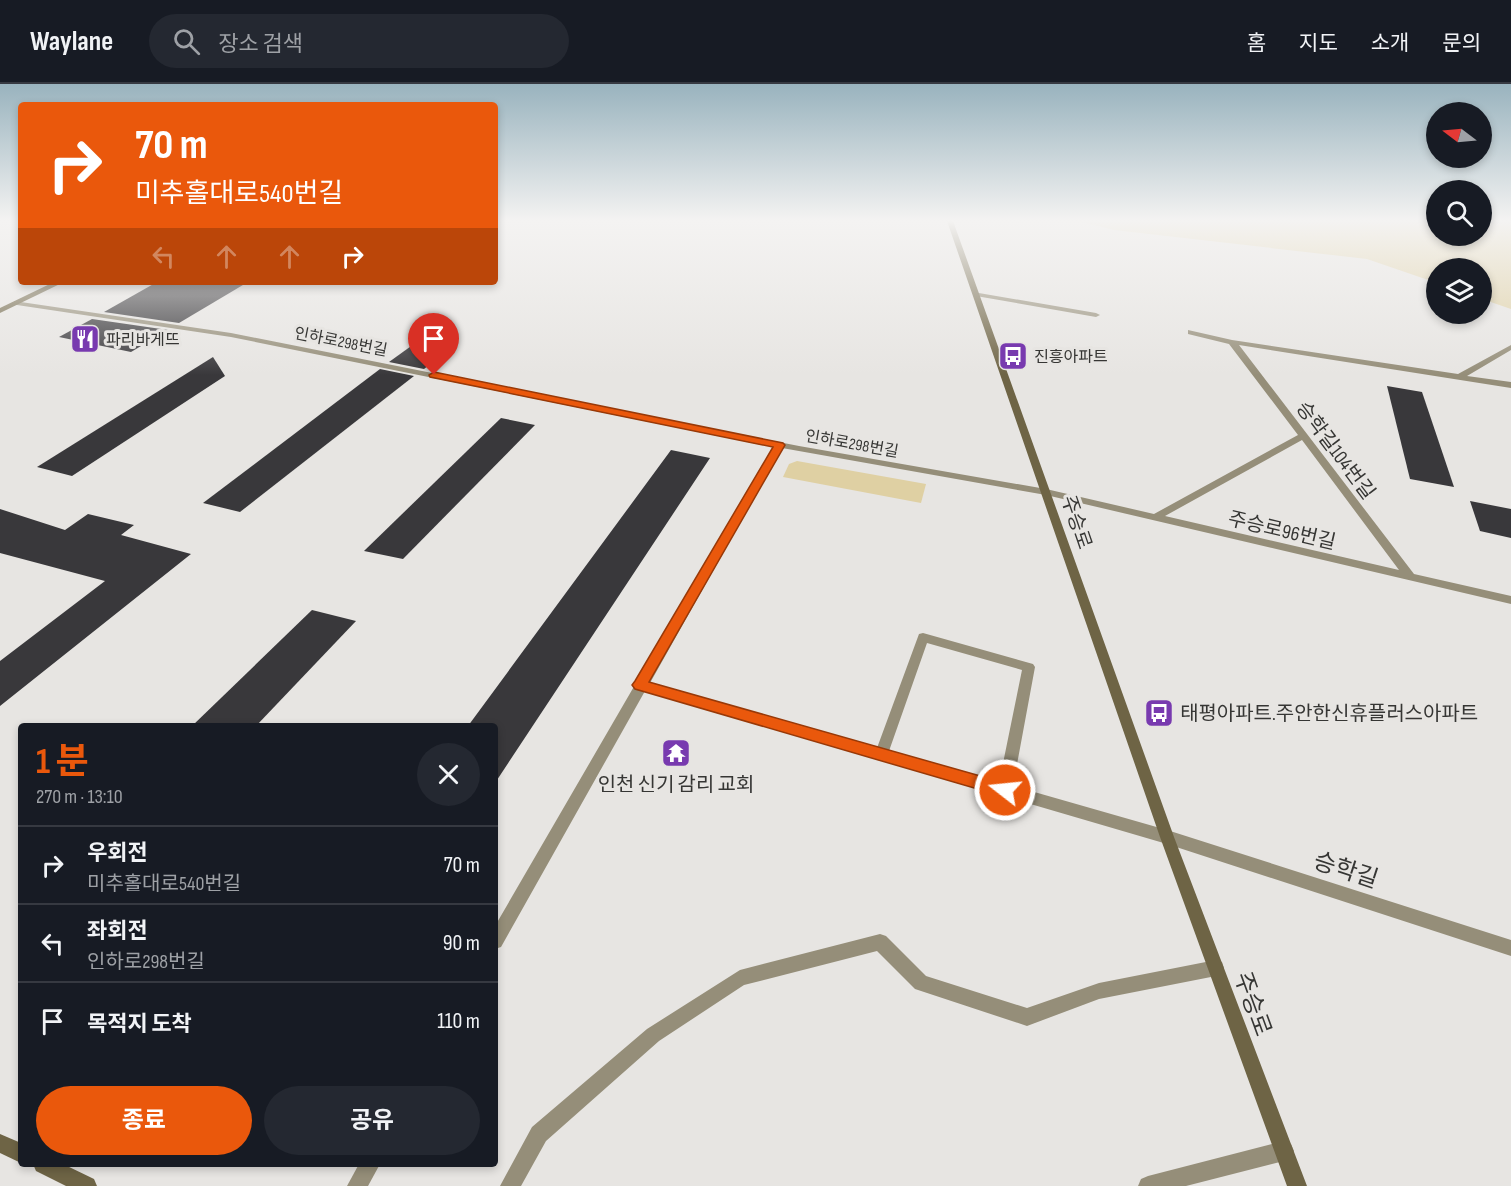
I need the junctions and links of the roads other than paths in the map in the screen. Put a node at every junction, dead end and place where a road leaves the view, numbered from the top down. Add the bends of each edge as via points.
1 (968, 272) edge
2 (54, 285) edge
3 (976, 294) junction
4 (17, 303) junction
5 (0, 310) edge
6 (1096, 315) dead end
7 (1191, 332) dead end
8 (1232, 342) junction
9 (1511, 347) edge
10 (1459, 377) junction
11 (1511, 385) edge
12 (1303, 436) junction
13 (779, 445) junction
14 (1046, 492) junction
15 (1154, 518) junction
16 (1411, 578) junction
17 (1511, 600) edge
18 (640, 685) junction
19 (881, 755) junction
20 (1005, 790) junction
21 (1167, 837) junction
22 (498, 936) edge
23 (1511, 948) edge
24 (1216, 969) junction
25 (0, 1143) edge
26 (1284, 1151) junction
27 (18, 1152) edge
28 (49, 1167) edge
29 (367, 1167) edge
30 (87, 1186) edge
31 (357, 1186) edge
32 (510, 1186) edge
33 (1148, 1186) edge
34 (1297, 1186) edge

1 - 3 street, 주승로
2 - 4 street
3 - 6 street
3 - 14 street, 주승로
4 - 5 street
4 - 13 street, 인하로298번길 via 231,335
7 - 8 street
8 - 10 street
8 - 12 street, 승학길104번길
9 - 10 street
10 - 11 street
12 - 15 street
12 - 16 street, 승학길104번길
13 - 14 street, 인하로298번길
13 - 18 street
14 - 15 street, 주승로96번길
14 - 21 street, 주승로
15 - 16 street, 주승로96번길
16 - 17 street, 주승로96번길
18 - 19 street
18 - 22 street
19 - 20 street
19 - 20 street via 923,637 1029,667
20 - 21 street
21 - 23 street, 승학길
21 - 24 street, 주승로
24 - 26 street, 주승로
24 - 32 street via 1099,991 1027,1017 921,983 880,942 740,978 653,1035 539,1134
25 - 27 street
26 - 33 street
26 - 34 street, 주승로
28 - 30 street
29 - 31 street

